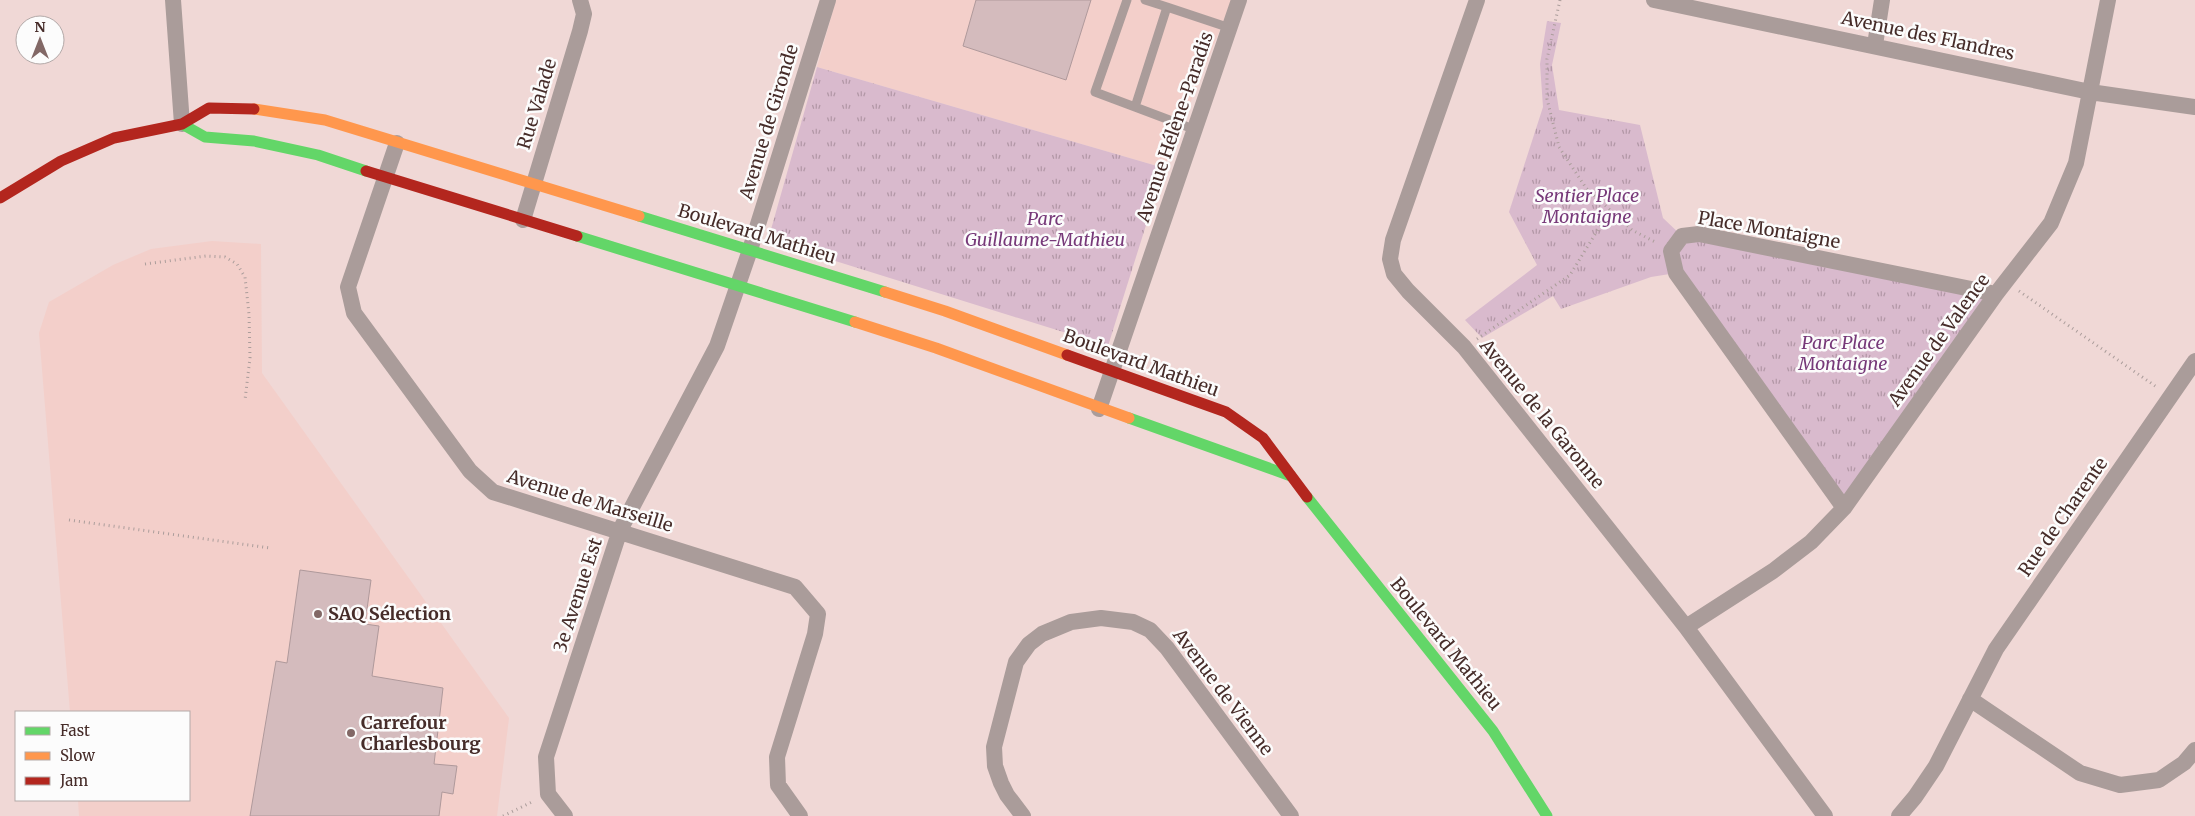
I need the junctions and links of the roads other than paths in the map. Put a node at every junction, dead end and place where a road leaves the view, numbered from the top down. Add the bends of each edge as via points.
1 (173, 0) edge
2 (580, 0) edge
3 (828, 0) edge
4 (1127, 0) edge
5 (1145, 0) edge
6 (1240, 0) edge
7 (1477, 0) edge
8 (1654, 0) edge
9 (1882, 0) edge
10 (2108, 0) edge
11 (1167, 7) junction
12 (1230, 28) junction
13 (1875, 45) junction
14 (2090, 92) junction
15 (1135, 107) junction
16 (2195, 107) edge
17 (182, 124) junction
18 (1196, 130) junction
19 (397, 143) junction
20 (386, 178) junction
21 (534, 185) junction
22 (0, 198) edge
23 (523, 220) junction
24 (750, 250) junction
25 (737, 284) junction
26 (2000, 288) junction
27 (2195, 361) edge
28 (1113, 370) junction
29 (1099, 409) junction
30 (1290, 476) junction
31 (1844, 508) junction
32 (620, 530) junction
33 (1686, 627) junction
34 (1970, 699) junction
35 (2195, 750) edge
36 (565, 816) edge
37 (800, 816) edge
38 (1023, 816) edge
39 (1291, 816) edge
40 (1547, 816) edge
41 (1825, 816) edge
42 (1899, 816) edge

1 - 17 street
2 - 21 street, Rue Valade via 584,14 580,31
3 - 24 street, Avenue de Gironde
4 - 15 lane via 1095,92
5 - 11 lane
6 - 12 street, Avenue Hélène-Paradis
7 - 33 street, Avenue de la Garonne via 1393,240 1390,259 1394,274 1464,347
8 - 13 street, Avenue des Flandres
9 - 13 street
10 - 14 street, Avenue de Valence
11 - 12 lane
11 - 15 lane
12 - 18 street, Avenue Hélène-Paradis
13 - 14 street, Avenue des Flandres
14 - 16 street, Avenue des Flandres
14 - 26 street, Avenue de Valence via 2076,163 2051,223
15 - 18 lane
17 - 19 street, Boulevard Mathieu via 209,108 260,109 325,120
17 - 20 street via 205,137 254,141 318,155
17 - 22 street, Boulevard Mathieu via 114,138 61,161
18 - 28 street, Avenue Hélène-Paradis
19 - 20 street, Avenue de Marseille
19 - 21 street, Boulevard Mathieu
20 - 23 street
20 - 32 street, Avenue de Marseille via 348,287 354,313 470,471 493,492
21 - 23 street, Rue Valade
21 - 24 street, Boulevard Mathieu
23 - 25 street
24 - 25 street, Avenue de Gironde
24 - 28 street, Boulevard Mathieu
25 - 29 street via 936,348
25 - 32 street, 3e Avenue Est via 717,346
26 - 31 street, Avenue de Valence
26 - 31 street, Place Montaigne via 1698,234 1682,236 1672,251 1676,273
27 - 34 street, Rue de Charente via 1996,649
28 - 29 street, Avenue Hélène-Paradis
28 - 30 street, Boulevard Mathieu via 1226,412 1263,438
29 - 30 street
30 - 40 street, Boulevard Mathieu via 1493,731
31 - 33 street, Avenue de Valence via 1812,542 1772,572
32 - 36 street, 3e Avenue Est via 546,757 548,794
32 - 37 street, Avenue de Marseille via 795,587 818,614 815,634 777,757 778,785
33 - 41 street, Avenue de la Garonne
34 - 35 street via 2080,773 2120,785 2159,780 2184,763
34 - 42 street, Rue de Charente via 1936,766
38 - 39 street, Avenue de Vienne via 1001,783 995,766 994,747 1016,662 1029,644 1042,634 1071,622 1101,618 1133,622 1150,630 1167,648

